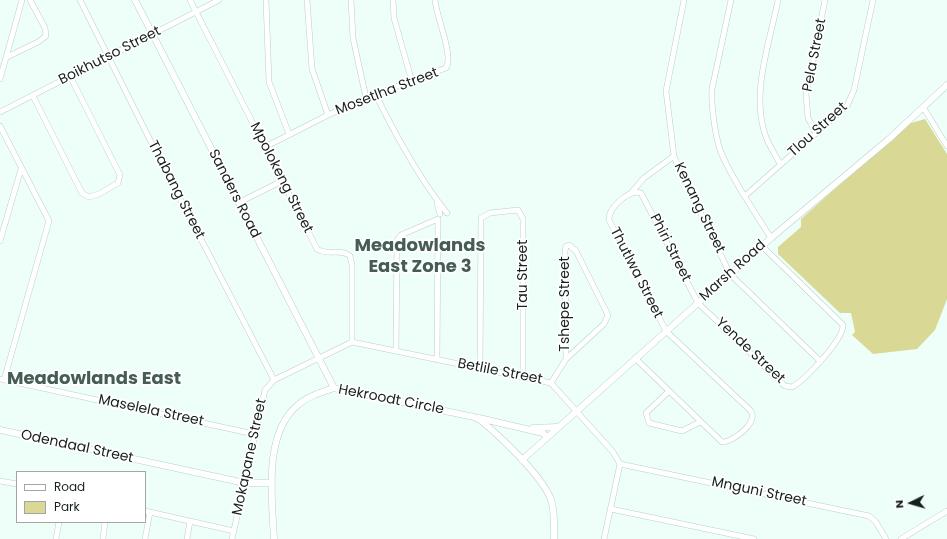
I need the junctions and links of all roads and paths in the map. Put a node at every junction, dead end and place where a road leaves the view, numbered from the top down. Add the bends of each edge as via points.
1 (22, 0) edge
2 (30, 0) edge
3 (80, 0) edge
4 (135, 0) edge
5 (190, 0) edge
6 (219, 0) edge
7 (266, 0) edge
8 (307, 0) edge
9 (351, 0) edge
10 (393, 0) edge
11 (435, 0) edge
12 (684, 0) edge
13 (731, 0) edge
14 (778, 0) edge
15 (826, 0) edge
16 (873, 0) edge
17 (196, 12) junction
18 (152, 35) junction
19 (7, 56) junction
20 (109, 56) junction
21 (70, 76) junction
22 (0, 79) edge
23 (412, 82) junction
24 (947, 85) edge
25 (376, 95) junction
26 (33, 96) junction
27 (366, 98) junction
28 (923, 107) junction
29 (0, 112) edge
30 (328, 115) junction
31 (0, 126) edge
32 (816, 133) junction
33 (289, 134) junction
34 (947, 146) edge
35 (265, 147) junction
36 (674, 156) junction
37 (780, 164) junction
38 (21, 169) junction
39 (282, 181) junction
40 (631, 194) junction
41 (745, 196) junction
42 (435, 198) junction
43 (238, 203) junction
44 (447, 213) dead end
45 (439, 217) junction
46 (771, 238) junction
47 (0, 241) edge
48 (762, 246) junction
49 (730, 274) junction
50 (698, 302) junction
51 (666, 331) junction
52 (352, 342) junction
53 (396, 351) junction
54 (566, 358) junction
55 (635, 358) junction
56 (318, 359) junction
57 (437, 360) junction
58 (820, 361) junction
59 (480, 368) junction
60 (523, 378) junction
61 (2, 380) edge
62 (274, 380) junction
63 (551, 383) junction
64 (334, 388) junction
65 (668, 392) junction
66 (576, 410) junction
67 (474, 417) junction
68 (700, 422) junction
69 (557, 427) junction
70 (524, 429) junction
71 (0, 430) edge
72 (254, 434) junction
73 (546, 437) junction
74 (522, 460) junction
75 (620, 464) junction
76 (0, 481) edge
77 (245, 482) junction
78 (272, 483) junction
79 (16, 484) edge
80 (611, 509) junction
81 (947, 511) edge
82 (148, 512) edge
83 (190, 521) junction
84 (59, 523) edge
85 (105, 523) edge
86 (234, 531) junction
87 (56, 539) edge
88 (103, 539) edge
89 (145, 539) edge
90 (187, 539) edge
91 (232, 539) edge
92 (274, 539) edge
93 (554, 539) edge
94 (604, 539) edge
95 (754, 539) edge
96 (886, 539) edge
97 (901, 539) edge

1 - 19 street
2 - 19 street via 45,28 46,36
3 - 20 street, Thabang Street
4 - 18 street, Sanders Road
5 - 17 street, Mpolokeng Street
6 - 17 street, Boikhutso Street
7 - 33 street via 269,82
8 - 30 street via 312,69
9 - 27 street via 353,43
10 - 23 street via 394,18
11 - 23 street, Mosetlha Street via 448,64 444,70
12 - 36 street, Kenang Street via 666,91
13 - 41 street via 712,96 720,149
14 - 37 street via 761,82 760,99 764,133
15 - 32 street, Pela Street via 806,94 808,118
16 - 32 street, Tlou Street via 852,98 848,106
17 - 18 street, Boikhutso Street
17 - 35 street, Mpolokeng Street
18 - 20 street, Boikhutso Street
18 - 43 street, Sanders Road
19 - 22 street
20 - 21 street, Boikhutso Street
20 - 62 street, Thabang Street
21 - 26 street, Boikhutso Street
21 - 26 street via 119,172 120,178 115,185 99,194 89,197 82,193
23 - 25 street, Mosetlha Street
24 - 28 street, Marsh Road
25 - 27 street, Mosetlha Street
25 - 42 street via 409,158
26 - 29 street, Boikhutso Street
27 - 30 street, Mosetlha Street
28 - 34 street
28 - 46 street, Marsh Road
30 - 33 street, Mosetlha Street
31 - 38 street
32 - 37 street, Tlou Street
33 - 35 street, Mosetlha Street
35 - 39 street, Mpolokeng Street
36 - 40 street via 644,178
36 - 49 street, Kenang Street
37 - 41 street, Tlou Street
38 - 47 street
38 - 61 street via 48,217 48,225
39 - 43 street
39 - 52 street, Mpolokeng Street via 317,248 325,252 345,253 350,256
40 - 50 street, Phiri Street via 641,193
40 - 51 street, Thutlwa Street via 609,215 612,226
41 - 46 street
42 - 44 street
42 - 45 street
43 - 56 street, Sanders Road
45 - 53 street via 401,235 397,240
45 - 57 street
46 - 48 street, Marsh Road
48 - 49 street, Marsh Road
48 - 58 street via 842,322 842,332
49 - 50 street, Marsh Road
49 - 58 street
50 - 51 street, Marsh Road
50 - 58 street, Yende Street via 786,386 795,385
51 - 55 street, Marsh Road
51 - 68 street, Thutlwa Street via 751,411 753,416 751,422 737,436 726,442 720,440
52 - 53 street, Betlile Street
52 - 56 street
53 - 57 street, Betlile Street
54 - 54 street, Tshepe Street via 604,324 608,315 576,251 571,246 566,246
54 - 63 street, Tshepe Street
55 - 65 street
55 - 66 street, Marsh Road
56 - 62 street, Mokapane Street
56 - 64 street, Sanders Road
57 - 59 street, Betlile Street
59 - 60 street, Betlile Street
59 - 60 street, Tau Street via 481,218 483,215 518,210 522,214
60 - 63 street, Betlile Street
61 - 72 street, Maselela Street
62 - 72 street, Mokapane Street via 264,390
63 - 66 street, Betlile Street
64 - 67 street, Hekroodt Circle
64 - 78 street, Hekroodt Circle via 305,400 288,415 274,449
65 - 68 street
65 - 68 street via 646,413 649,423 682,432
66 - 69 street, Marsh Road
66 - 75 street, Betlile Street via 613,452
67 - 70 street
67 - 74 street, Hekroodt Circle via 488,426
69 - 70 street
69 - 73 street, Marsh Road
70 - 73 street via 543,433
71 - 77 street, Odendaal Street
72 - 77 street, Mokapane Street
73 - 74 street, Marsh Road
74 - 93 street, Hekroodt Circle via 550,496
75 - 80 street
75 - 96 street, Mnguni Street via 869,516 876,522
76 - 79 street
77 - 78 street, Odendaal Street
77 - 86 street, Mokapane Street
78 - 92 street, Hekroodt Circle
80 - 94 street
80 - 95 street
81 - 97 street
82 - 83 street
82 - 89 street
83 - 86 street
83 - 90 street
84 - 87 street
85 - 88 street
86 - 91 street, Mokapane Street

